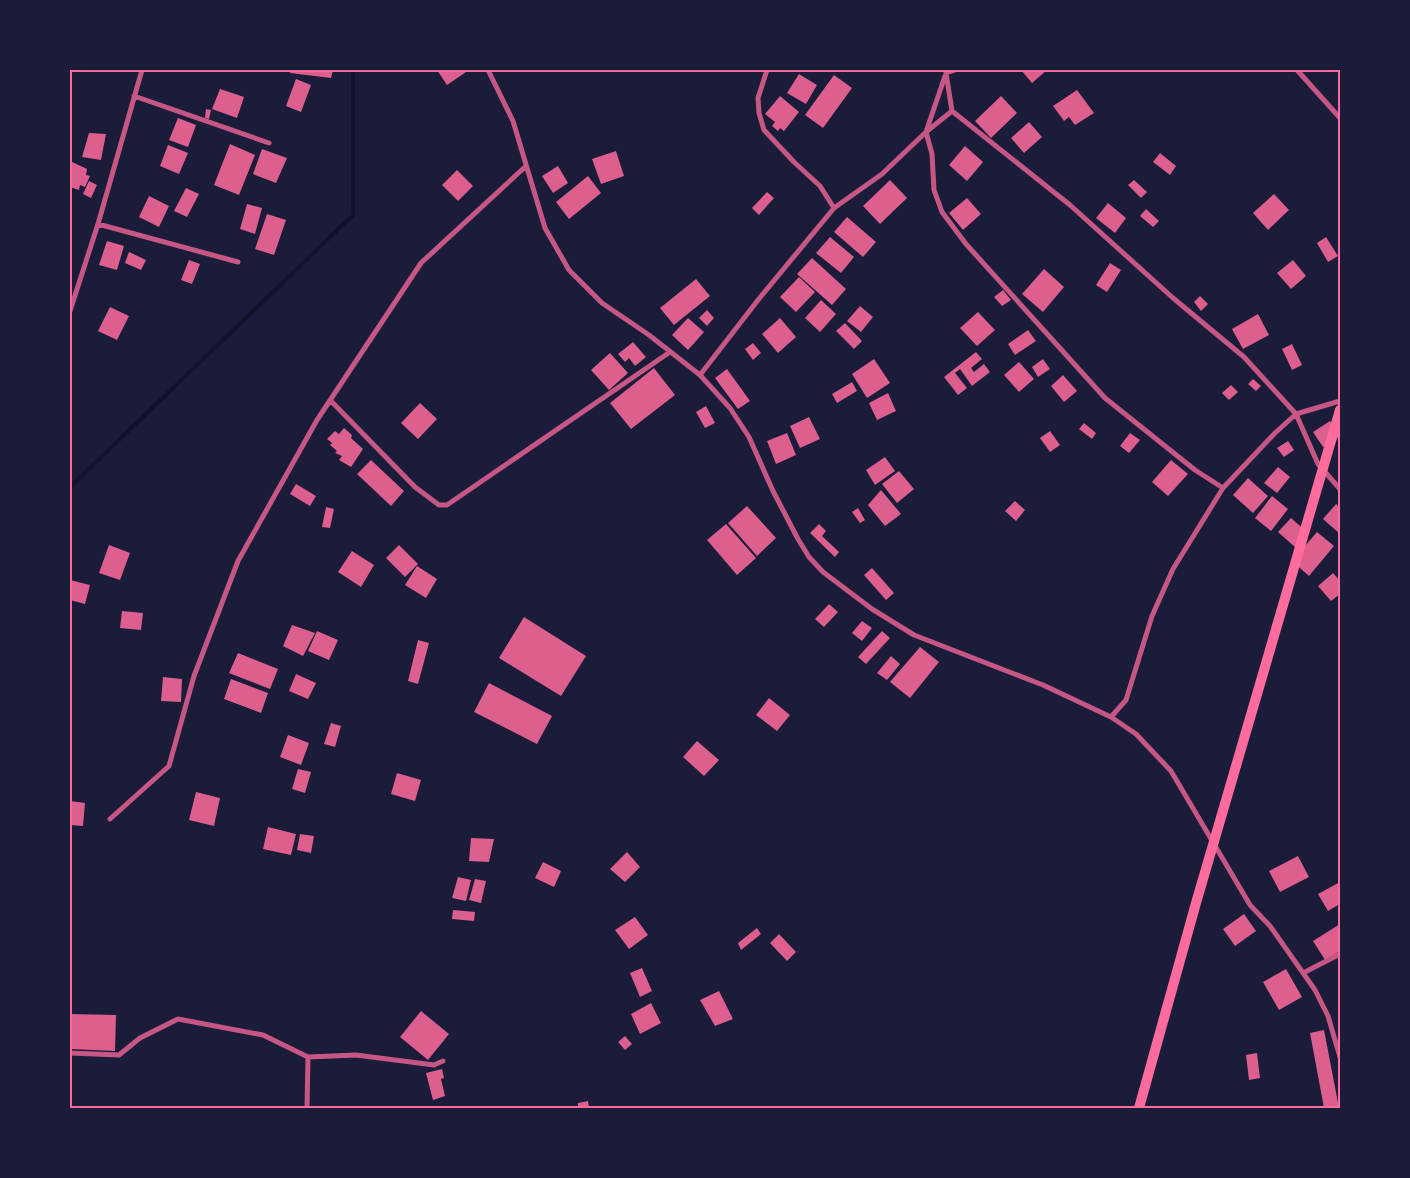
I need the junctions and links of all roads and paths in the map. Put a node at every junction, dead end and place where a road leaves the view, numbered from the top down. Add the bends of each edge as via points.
1 (142, 70) edge
2 (488, 70) edge
3 (767, 70) edge
4 (955, 70) edge
5 (1297, 70) edge
6 (947, 72) edge
7 (134, 96) junction
8 (952, 111) junction
9 (1340, 118) edge
10 (926, 132) junction
11 (269, 143) dead end
12 (526, 166) junction
13 (834, 208) junction
14 (98, 224) junction
15 (238, 262) dead end
16 (70, 311) edge
17 (670, 352) junction
18 (700, 375) junction
19 (330, 400) junction
20 (1340, 401) edge
21 (1340, 410) edge
22 (1296, 414) junction
23 (1224, 488) junction
24 (1340, 489) edge
25 (1111, 717) junction
26 (110, 819) dead end
27 (1340, 954) edge
28 (1303, 973) junction
29 (70, 1053) edge
30 (1340, 1056) edge
31 (308, 1057) junction
32 (443, 1061) dead end
33 (307, 1108) edge
34 (1140, 1108) edge

1 - 7 street
2 - 12 street via 513,121
3 - 13 street via 758,98 764,130 820,186
4 - 6 street
5 - 9 street
6 - 8 street
6 - 10 street
7 - 11 street
7 - 14 street
8 - 10 street
8 - 22 street via 1070,205 1244,357
10 - 13 street via 882,174
10 - 23 street via 932,154 934,190 942,212 966,244 1105,398 1195,470
12 - 17 street via 545,228 569,270 602,303
12 - 19 street via 422,263
13 - 18 street
14 - 15 street
14 - 16 street
17 - 18 street
17 - 19 street via 447,505 439,505 415,487
18 - 25 street via 730,408 749,437 798,539 823,572 872,609 914,635 1043,685
19 - 26 street via 238,562 194,676 169,766
20 - 22 street
21 - 34 highway via 1196,903
22 - 23 street
22 - 24 street via 1318,464
23 - 25 street via 1173,569 1152,616 1126,700
25 - 28 street via 1136,734 1171,771 1250,905 1270,926
27 - 28 street
28 - 30 street via 1328,1016
29 - 31 street via 119,1055 140,1038 178,1020 262,1035
31 - 32 street via 356,1054 434,1065
31 - 33 street

